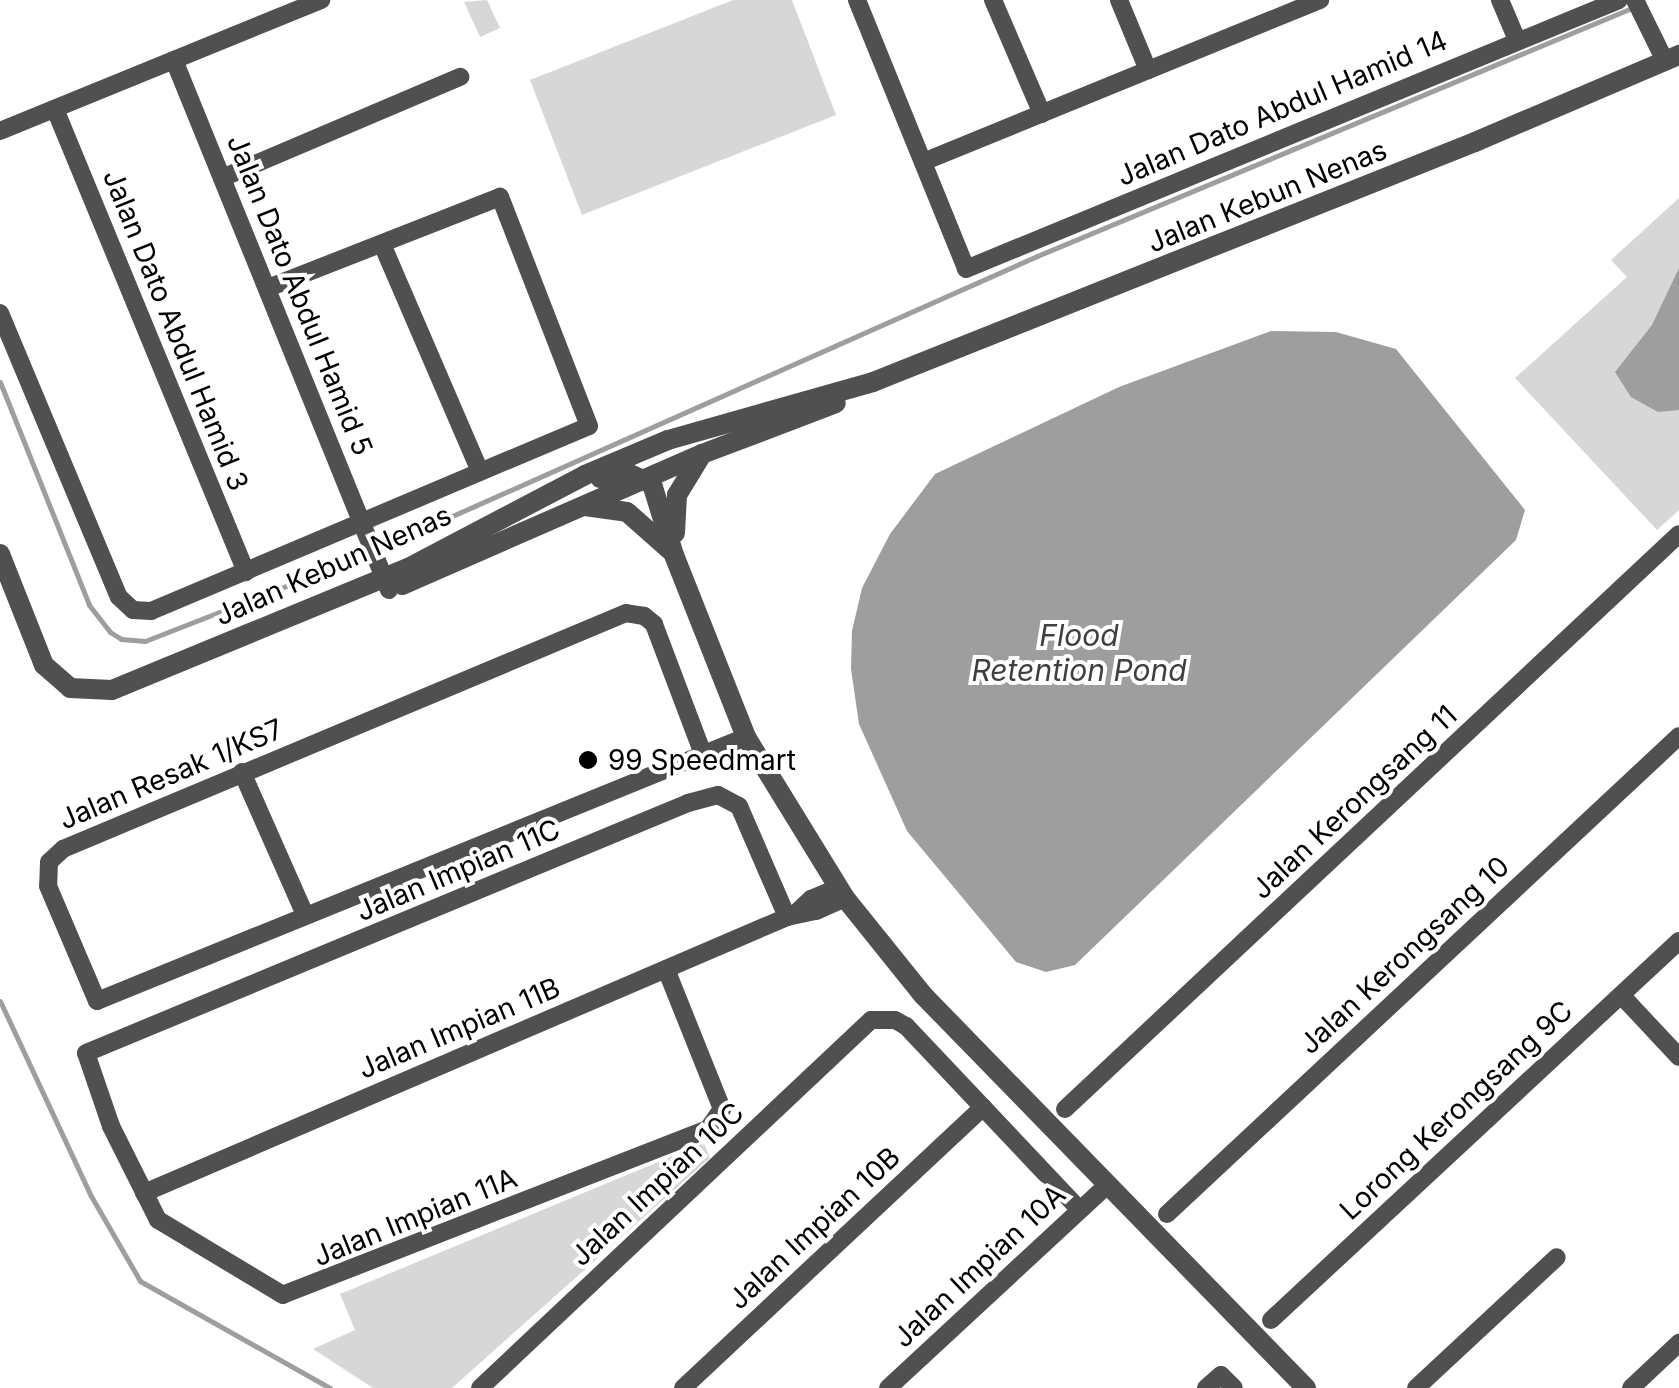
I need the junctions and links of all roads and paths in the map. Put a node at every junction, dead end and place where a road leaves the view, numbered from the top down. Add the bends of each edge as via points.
1 (320, 0) edge
2 (858, 0) edge
3 (992, 0) edge
4 (1119, 0) edge
5 (1320, 0) edge
6 (1500, 0) edge
7 (1619, 0) edge
8 (1634, 0) edge
9 (1517, 40) junction
10 (1672, 58) edge
11 (174, 60) junction
12 (1148, 70) junction
13 (460, 78) dead end
14 (56, 109) junction
15 (1042, 114) junction
16 (0, 131) edge
17 (923, 162) junction
18 (222, 178) junction
19 (382, 244) junction
20 (268, 288) junction
21 (0, 313) edge
22 (873, 382) junction
23 (723, 426) junction
24 (702, 454) junction
25 (480, 472) junction
26 (644, 479) junction
27 (562, 486) junction
28 (585, 506) junction
29 (364, 522) junction
30 (1679, 534) edge
31 (374, 548) junction
32 (0, 554) edge
33 (674, 555) junction
34 (408, 568) junction
35 (246, 572) junction
36 (387, 584) junction
37 (360, 588) junction
38 (0, 593) edge
39 (746, 736) junction
40 (1679, 736) edge
41 (704, 754) junction
42 (242, 772) junction
43 (841, 893) junction
44 (791, 915) junction
45 (304, 916) junction
46 (1679, 941) edge
47 (666, 969) junction
48 (1621, 995) junction
49 (86, 1053) joint
50 (1679, 1057) edge
51 (983, 1107) junction
52 (1065, 1109) dead end
53 (1107, 1185) junction
54 (144, 1193) junction
55 (1080, 1210) junction
56 (1167, 1214) dead end
57 (1557, 1257) dead end
58 (1271, 1320) dead end
59 (1679, 1343) edge
60 (480, 1388) edge
61 (683, 1388) edge
62 (888, 1388) edge
63 (1306, 1388) edge
64 (1416, 1388) edge
65 (1630, 1388) edge

1 - 11 street
2 - 17 street
3 - 15 street
4 - 12 street
5 - 12 street
6 - 9 street
7 - 9 street, Jalan Dato Abdul Hamid 14
8 - 10 street
9 - 17 street, Jalan Dato Abdul Hamid 14 via 966,269
10 - 22 street, Jalan Kebun Nenas
11 - 14 street
11 - 18 street, Jalan Dato Abdul Hamid 5
12 - 15 street
13 - 18 street
14 - 16 street
14 - 35 street, Jalan Dato Abdul Hamid 3
15 - 17 street
18 - 20 street, Jalan Dato Abdul Hamid 5
19 - 20 street
19 - 25 street
19 - 25 street via 500,198 589,426
20 - 29 street, Jalan Dato Abdul Hamid 5
21 - 35 street via 119,597 133,610 151,611
22 - 23 street, Jalan Kebun Nenas
22 - 24 street, Jalan Kebun Nenas via 848,398
23 - 26 street via 667,452
23 - 27 street, Jalan Kebun Nenas via 668,440
24 - 26 street, Jalan Kebun Nenas
24 - 33 street via 678,495
25 - 29 street
26 - 27 street via 622,473
26 - 28 street, Jalan Kebun Nenas
26 - 33 street via 654,488
27 - 34 street, Jalan Kebun Nenas
28 - 33 street via 639,518
28 - 36 street, Jalan Kebun Nenas
29 - 31 street, Jalan Dato Abdul Hamid 5
29 - 35 street
30 - 52 street, Jalan Kerongsang 11
31 - 34 street
31 - 36 street, Jalan Dato Abdul Hamid 5
31 - 37 street via 375,566
32 - 37 street, Jalan Kebun Nenas via 44,665 59,681 84,691 112,690
33 - 39 street
34 - 36 street, Jalan Kebun Nenas
36 - 37 street, Jalan Kebun Nenas
36 - 38 street, Jalan Kebun Nenas via 91,705 49,690 24,652
39 - 41 street, Jalan Resak 1/KS7
39 - 43 street
40 - 56 street, Jalan Kerongsang 10
41 - 42 street, Jalan Resak 1/KS7 via 654,624 626,613
41 - 45 street, Jalan Resak 1/KS7
42 - 45 street
42 - 45 street, Jalan Resak 1/KS7 via 49,862 48,886 96,1001
43 - 44 street, Jalan Impian 11B via 816,912
43 - 53 street via 923,995
44 - 47 street, Jalan Impian 11B
44 - 49 street, Jalan Impian 11C via 739,806 718,795
46 - 48 street, Lorong Kerongsang 9C
47 - 54 street, Jalan Impian 11B
47 - 54 street, Jalan Impian 11A via 722,1110 708,1130 283,1295 158,1220
48 - 50 street
48 - 58 street, Lorong Kerongsang 9C
49 - 54 street, Jalan Impian 11A
51 - 55 street
51 - 60 street, Jalan Impian 10C via 906,1026 871,1020
51 - 61 street, Jalan Impian 10B
53 - 55 street, Jalan Impian 10A
53 - 63 street
55 - 62 street, Jalan Impian 10A
57 - 64 street
59 - 65 street

